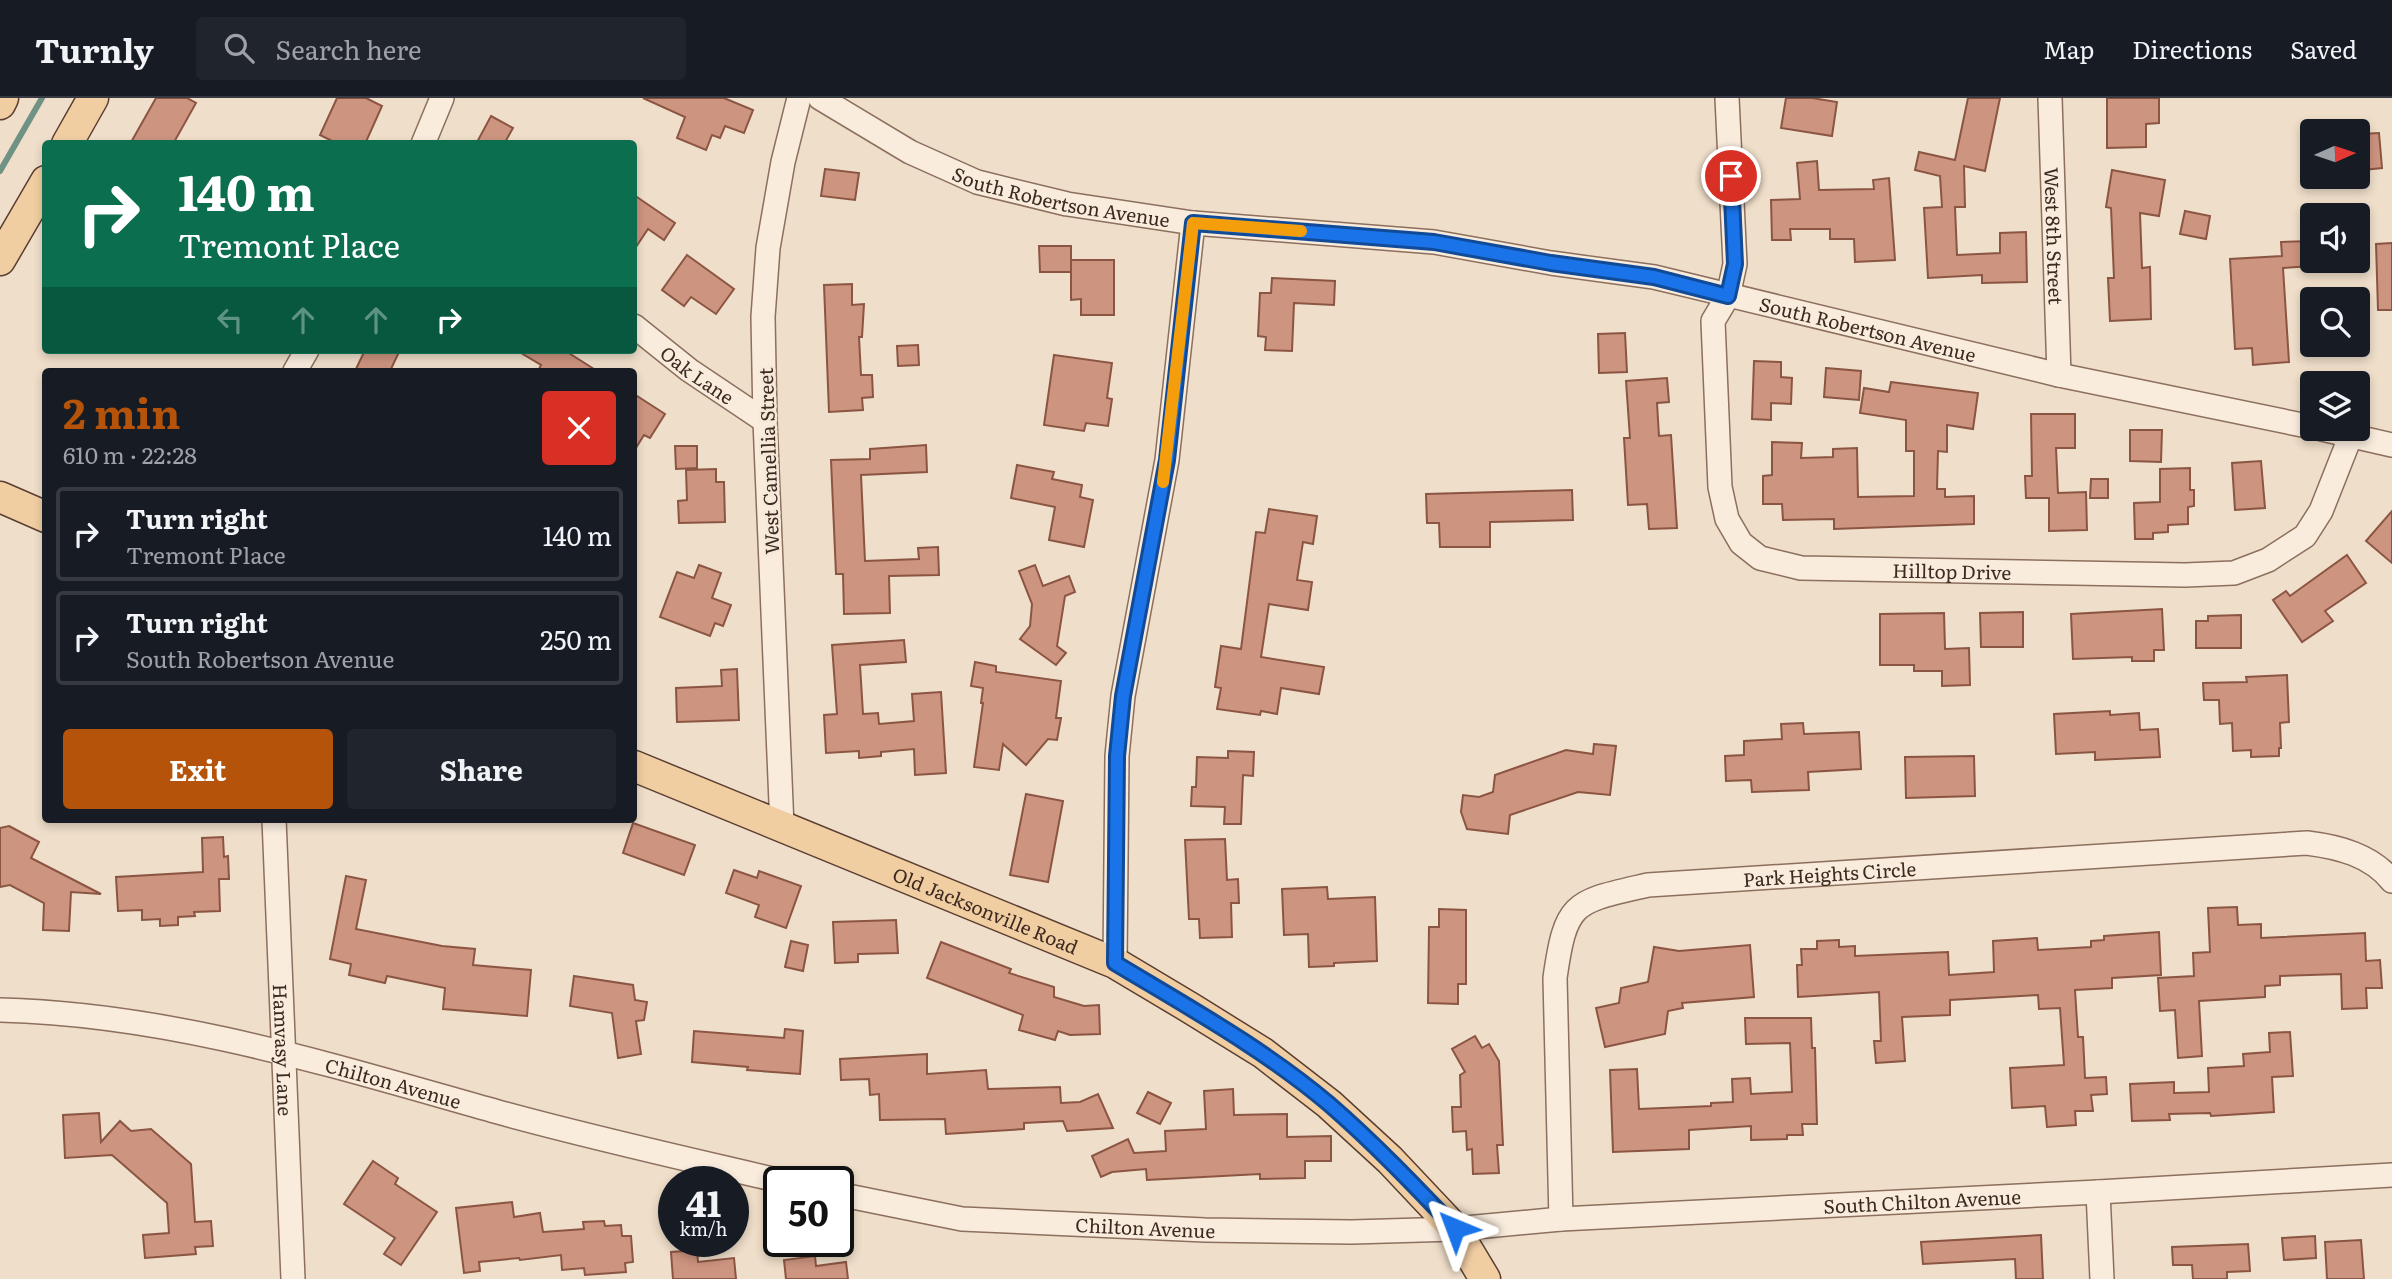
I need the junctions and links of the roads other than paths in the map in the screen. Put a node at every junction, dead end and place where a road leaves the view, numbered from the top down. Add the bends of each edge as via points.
1 (3, 98) edge
2 (93, 98) edge
3 (442, 98) edge
4 (799, 98) edge
5 (820, 98) edge
6 (1727, 98) edge
7 (2050, 98) edge
8 (0, 104) edge
9 (69, 140) edge
10 (425, 140) edge
11 (42, 188) edge
12 (1193, 223) junction
13 (0, 260) edge
14 (1728, 296) junction
15 (637, 328) edge
16 (2059, 375) junction
17 (765, 421) junction
18 (2300, 424) edge
19 (2370, 440) edge
20 (2349, 441) edge
21 (2392, 445) edge
22 (0, 497) edge
23 (42, 515) edge
24 (637, 767) edge
25 (274, 823) edge
26 (782, 827) junction
27 (2392, 881) edge
28 (1115, 963) junction
29 (0, 1010) edge
30 (284, 1052) junction
31 (2392, 1175) edge
32 (763, 1177) edge
33 (2098, 1192) junction
34 (854, 1197) edge
35 (1561, 1219) junction
36 (1455, 1228) junction
37 (293, 1279) edge
38 (1485, 1279) edge
39 (2102, 1279) edge

1 - 8 main road
2 - 9 main road
3 - 10 street
4 - 17 street, West Camellia Street via 768,248 763,317
5 - 12 street, South Robertson Avenue via 910,152 977,182 1067,204
6 - 14 street, Hilltop Drive via 1735,264
7 - 16 street, West 8th Street
11 - 13 main road
12 - 14 street, South Robertson Avenue via 1434,242 1654,277
12 - 28 street via 1167,460 1123,696 1117,756
14 - 16 street, South Robertson Avenue
14 - 20 street, Hilltop Drive via 1713,321 1720,487 1727,519 1741,543 1760,558 1801,568 2234,573 2268,560 2305,536 2321,511
15 - 17 street, Oak Lane
16 - 18 street, South Robertson Avenue
17 - 26 street, West Camellia Street
19 - 21 street
22 - 23 main road
24 - 26 main road, Old Jacksonville Road
25 - 30 street, Hamvasy Lane
26 - 28 main road, Old Jacksonville Road
27 - 35 street, Park Heights Circle via 2363,857 2307,843 1648,885 1606,894 1578,906 1566,922 1555,978
28 - 36 main road, Old Jacksonville Road via 1263,1053 1329,1104
29 - 30 street, Chilton Avenue via 150,1023
30 - 32 street, Chilton Avenue via 576,1133
30 - 37 street, Hamvasy Lane
31 - 33 street, South Chilton Avenue
33 - 35 street, South Chilton Avenue
33 - 39 street
34 - 36 street, Chilton Avenue via 961,1219 1205,1230
35 - 36 street, South Chilton Avenue
36 - 38 main road, Old Jacksonville Road

